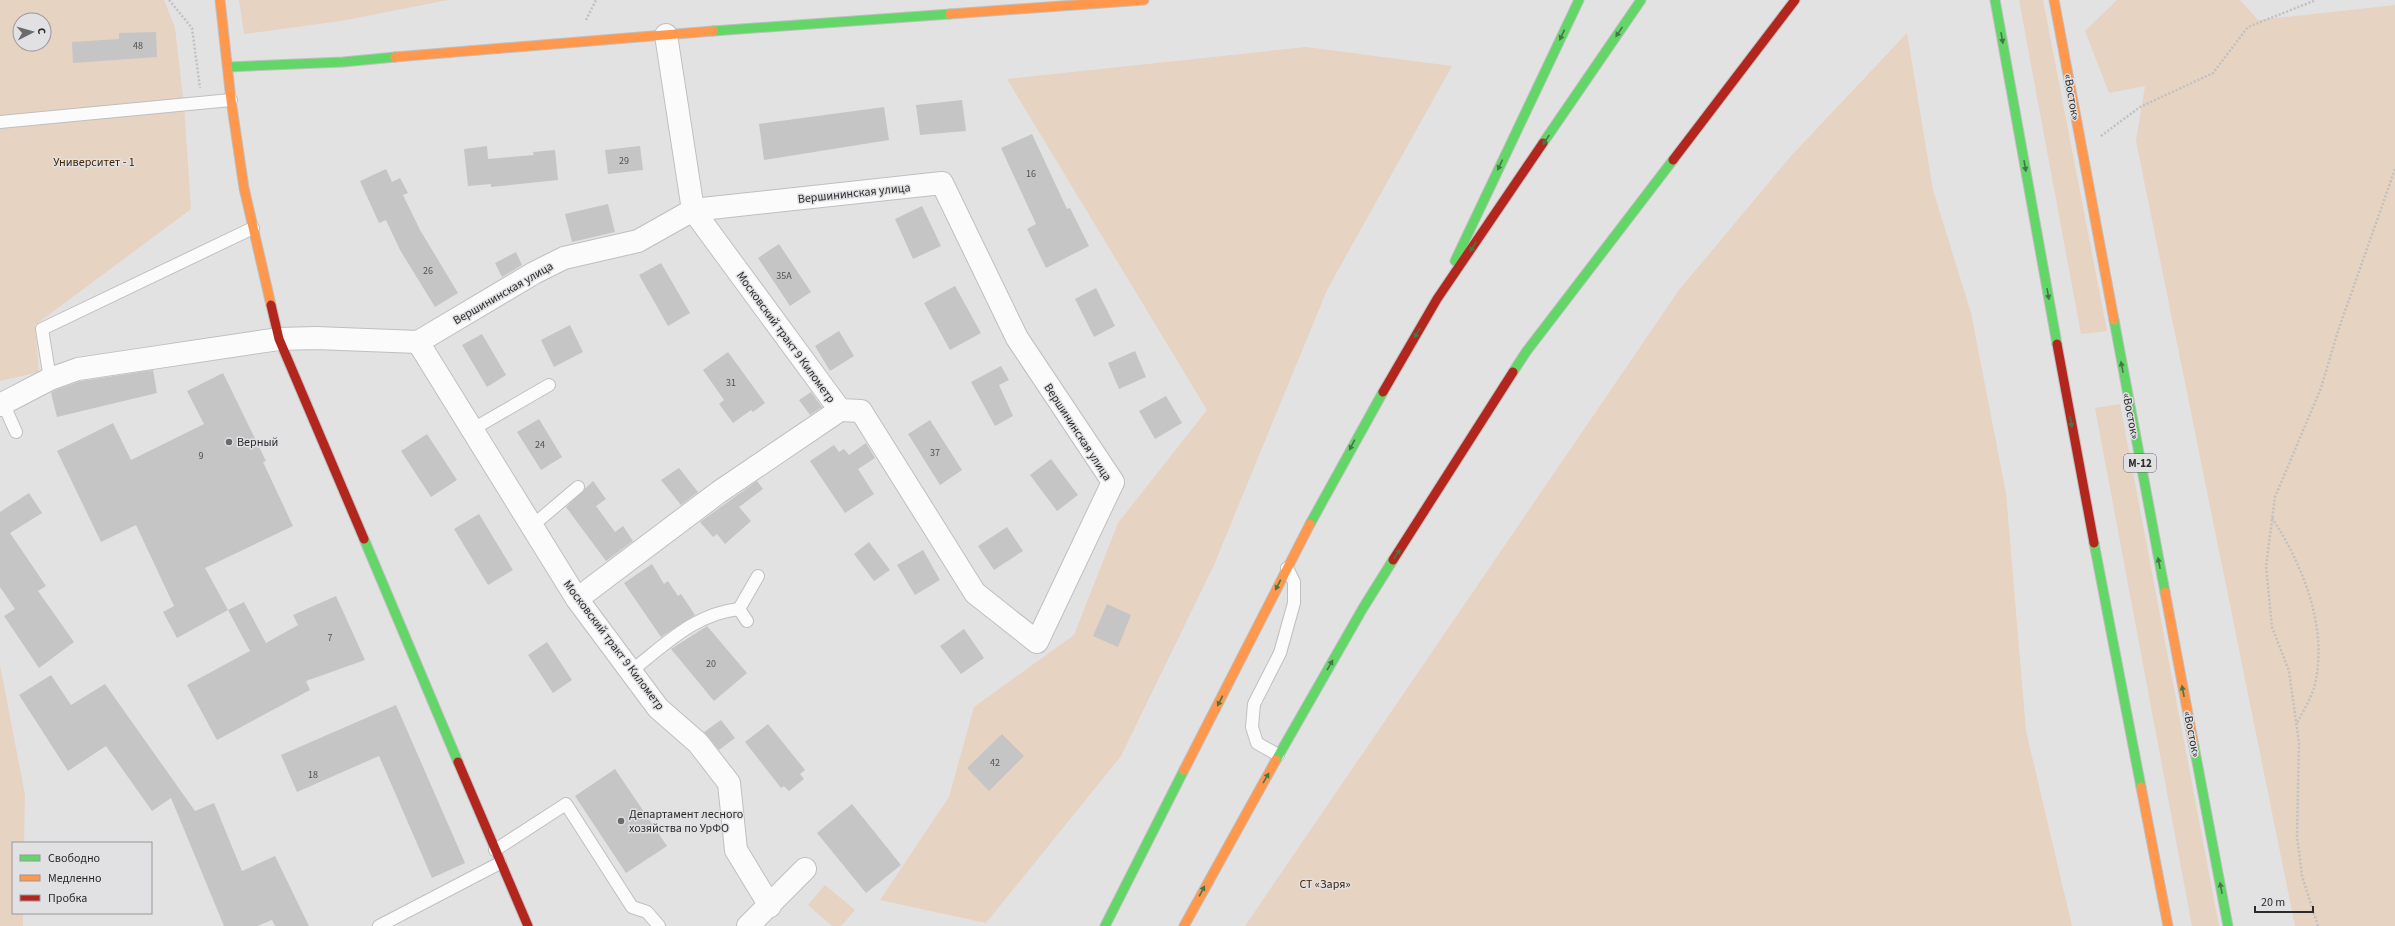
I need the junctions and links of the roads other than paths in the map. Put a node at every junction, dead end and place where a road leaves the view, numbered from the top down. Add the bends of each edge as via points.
1 (220, 0) edge
2 (1144, 0) edge
3 (1579, 0) edge
4 (1641, 0) edge
5 (1795, 0) edge
6 (1995, 0) edge
7 (2054, 0) edge
8 (666, 35) junction
9 (228, 66) junction
10 (231, 100) junction
11 (0, 122) edge
12 (693, 210) junction
13 (253, 228) junction
14 (1437, 299) junction
15 (279, 339) junction
16 (418, 342) junction
17 (50, 379) junction
18 (549, 385) dead end
19 (2, 404) edge
20 (840, 410) junction
21 (473, 429) junction
22 (16, 432) dead end
23 (578, 487) dead end
24 (532, 526) junction
25 (1287, 568) junction
26 (758, 576) dead end
27 (576, 599) junction
28 (739, 609) junction
29 (747, 621) dead end
30 (1037, 642) joint
31 (631, 671) junction
32 (1278, 755) junction
33 (495, 850) junction
34 (500, 863) junction
35 (805, 869) dead end
36 (770, 906) junction
37 (379, 926) edge
38 (528, 926) edge
39 (658, 926) edge
40 (748, 926) edge
41 (1106, 926) edge
42 (1184, 926) edge
43 (2168, 926) edge
44 (2228, 926) edge

1 - 9 main road
2 - 8 main road
3 -> 14 main road
4 -> 14 main road
32 -> 5 main road via 1362,608 1526,352
6 -> 43 main road via 2080,474
44 -> 7 main road, «Восток» / М-12
8 - 9 main road via 343,62
8 - 12 street, Московский тракт 9 Километр
9 - 10 main road
10 - 11 lane
10 - 13 main road via 244,188
12 - 16 street, Вершининская улица via 638,241 564,258
12 - 20 street, Московский тракт 9 Километр
12 - 30 street, Вершининская улица via 942,183 1017,338 1112,482
13 - 15 main road
13 - 17 lane via 42,329
14 -> 25 main road via 1356,437
15 - 16 street
15 - 17 street via 78,369
15 - 33 main road
16 - 21 street, Московский тракт 9 Километр
17 - 19 street
18 - 21 lane
19 - 22 lane
20 - 27 street via 719,492
20 - 30 street, Московский тракт 9 Километр via 860,411 975,593
21 - 24 street, Московский тракт 9 Километр
23 - 24 lane
24 - 27 street, Московский тракт 9 Километр
25 - 32 lane via 1294,582 1294,603 1280,653 1254,704 1252,727 1257,743
25 -> 41 main road
26 - 28 lane
27 - 31 street, Московский тракт 9 Километр
28 - 29 lane
28 - 31 lane via 720,611 698,620
31 - 36 street, Московский тракт 9 Километр via 658,708 698,743 728,783 736,850
42 -> 32 main road
33 - 34 main road
33 - 39 lane via 566,804 632,907 648,912
34 - 37 lane
34 - 38 main road
35 - 36 street
36 - 40 street

